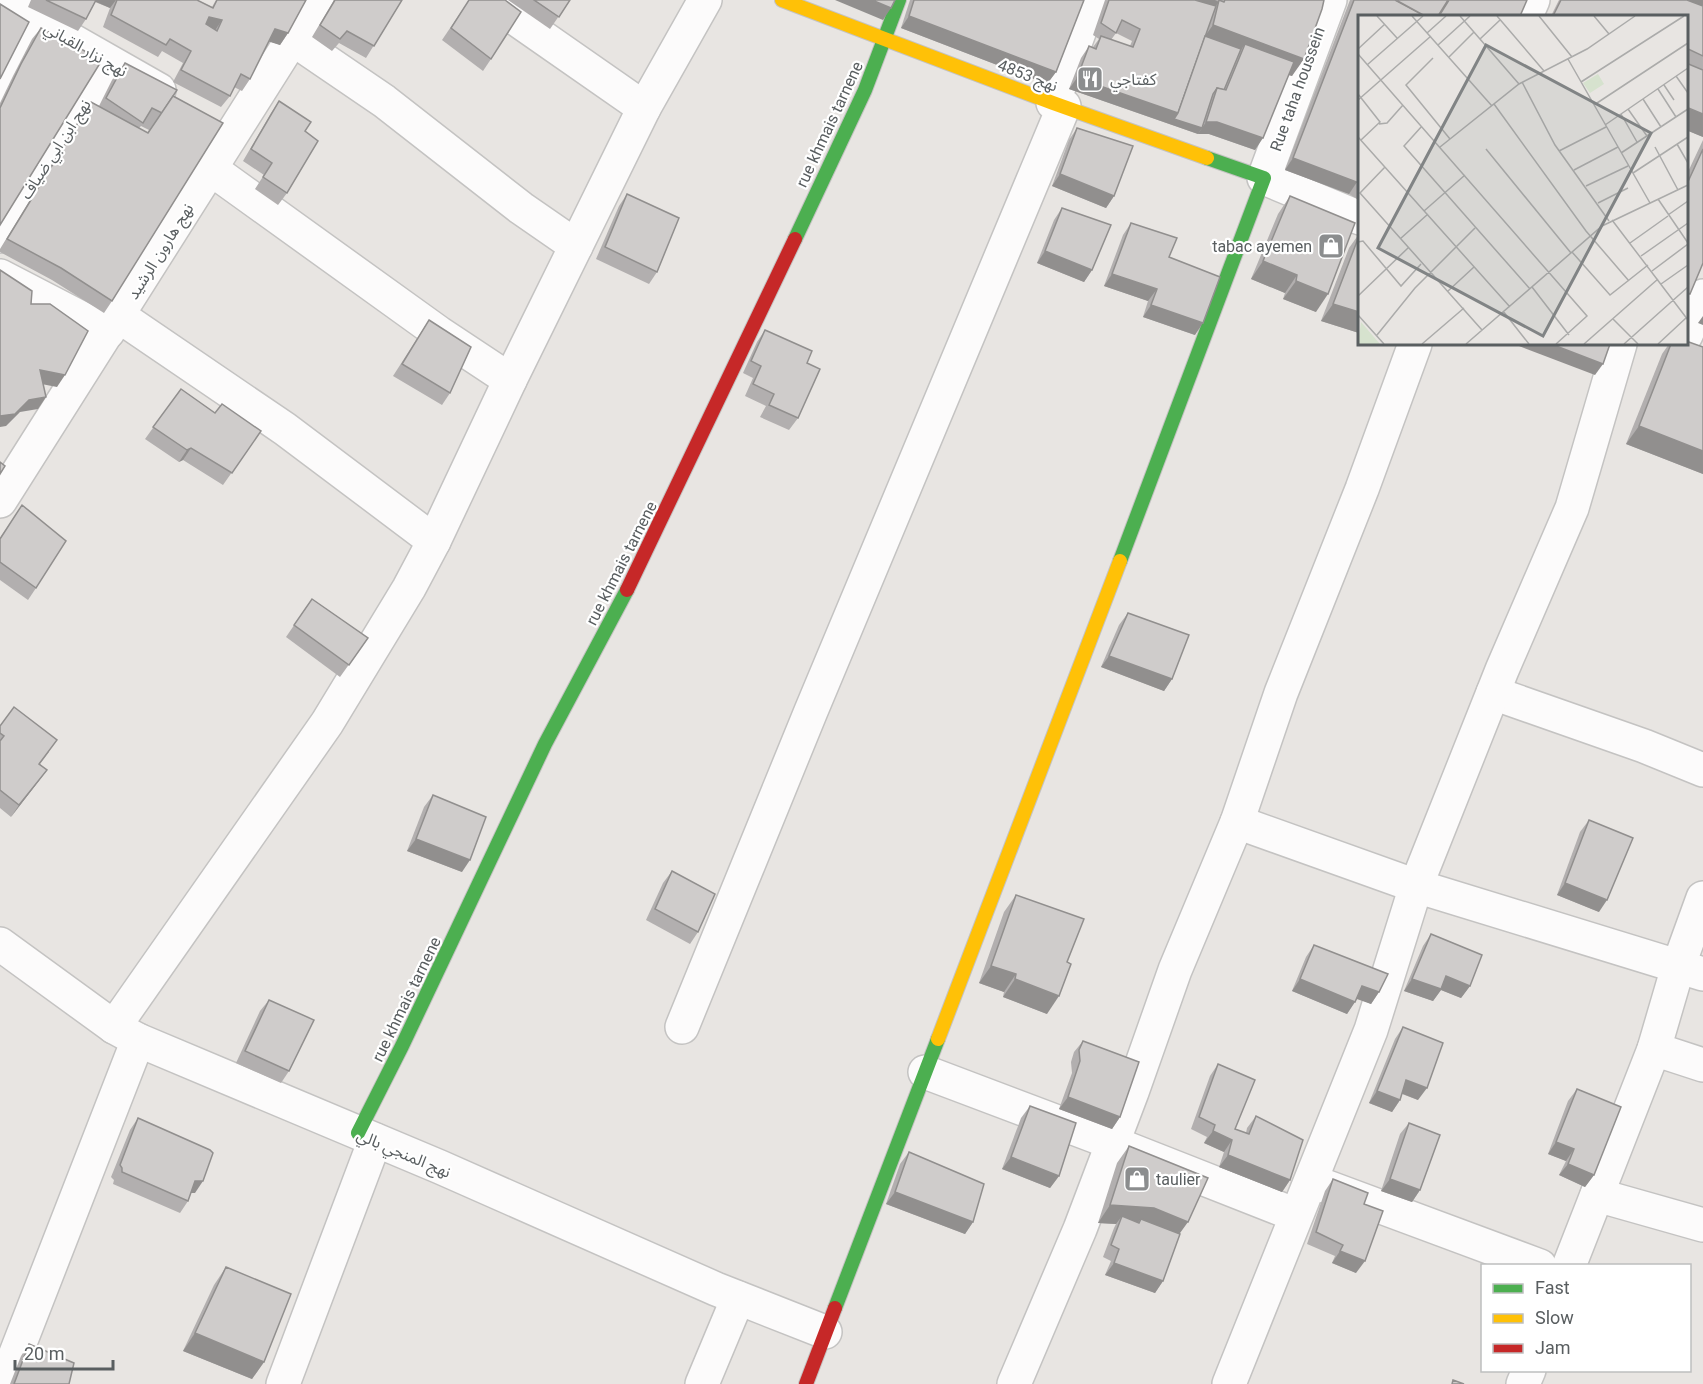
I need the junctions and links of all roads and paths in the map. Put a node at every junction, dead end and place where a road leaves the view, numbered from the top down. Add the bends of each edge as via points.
1 (1, 0) edge
2 (317, 0) edge
3 (489, 0) edge
4 (705, 0) edge
5 (782, 0) edge
6 (899, 0) edge
7 (1092, 0) edge
8 (1330, 0) edge
9 (1533, 0) edge
10 (1526, 15) edge
11 (37, 21) junction
12 (293, 39) junction
13 (884, 39) junction
14 (110, 63) junction
15 (0, 90) edge
16 (1058, 105) junction
17 (644, 108) junction
18 (235, 131) junction
19 (211, 169) junction
20 (1264, 178) junction
21 (1358, 218) edge
22 (0, 236) edge
23 (576, 246) junction
24 (0, 276) edge
25 (1703, 296) edge
26 (113, 324) junction
27 (1688, 335) edge
28 (1415, 345) edge
29 (1620, 345) edge
30 (510, 380) junction
31 (9, 466) edge
32 (0, 501) edge
33 (434, 541) junction
34 (1493, 693) junction
35 (1703, 770) edge
36 (1237, 822) junction
37 (1416, 886) junction
38 (1703, 898) edge
39 (0, 944) edge
40 (1690, 970) edge
41 (682, 1026) dead end
42 (126, 1034) junction
43 (1654, 1049) junction
44 (1703, 1065) edge
45 (925, 1072) junction
46 (366, 1137) junction
47 (1113, 1143) junction
48 (1310, 1180) junction
49 (1597, 1195) junction
50 (1296, 1215) junction
51 (1703, 1225) edge
52 (1535, 1264) edge
53 (1570, 1264) edge
54 (738, 1298) junction
55 (825, 1332) junction
56 (4, 1384) edge
57 (283, 1384) edge
58 (702, 1384) edge
59 (806, 1384) edge
60 (1014, 1384) edge
61 (1229, 1384) edge

1 - 11 street, نهج نزار القباني
2 - 12 street, نهج هارون الرشيد
3 - 17 street
4 - 17 street
5 - 13 street, نهج 4853
6 - 13 street, rue khmais tarnene
7 - 16 street
8 - 20 street, Rue taha houssein
9 - 10 street
11 - 14 street, نهج نزار القباني
11 - 15 street
12 - 18 street, نهج هارون الرشيد
12 - 23 street via 384,101
13 - 16 street, نهج 4853
13 - 46 street, rue khmais tarnene via 865,90 636,574 545,744 402,1046
14 - 18 street, نهج نزار القباني
14 - 22 street, نهج ابن ابي ضياف
16 - 20 street, نهج 4853
16 - 41 street
17 - 23 street
18 - 19 street, نهج هارون الرشيد
19 - 26 street, نهج هارون الرشيد
19 - 30 street
20 - 21 street
20 - 45 street
23 - 30 street
24 - 26 street
25 - 27 street
26 - 31 street, نهج هارون الرشيد
26 - 33 street via 285,429
28 - 36 street via 1281,693
29 - 34 street via 1572,508
30 - 33 street
31 - 32 street, نهج هارون الرشيد
33 - 42 street via 327,723
34 - 35 street
34 - 37 street
36 - 37 street
36 - 47 street via 1176,970
37 - 40 street
37 - 48 street via 1371,1029
38 - 40 street
39 - 42 street, نهج المنجي بالي
40 - 43 street
42 - 46 street, نهج المنجي بالي
42 - 56 street
43 - 44 street
43 - 49 street
45 - 47 street
45 - 55 street
46 - 54 street, نهج المنجي بالي
46 - 57 street
47 - 50 street
47 - 60 street
48 - 50 street
48 - 52 street
49 - 51 street
49 - 53 street
50 - 61 street
54 - 55 street, نهج المنجي بالي
54 - 58 street
55 - 59 street

